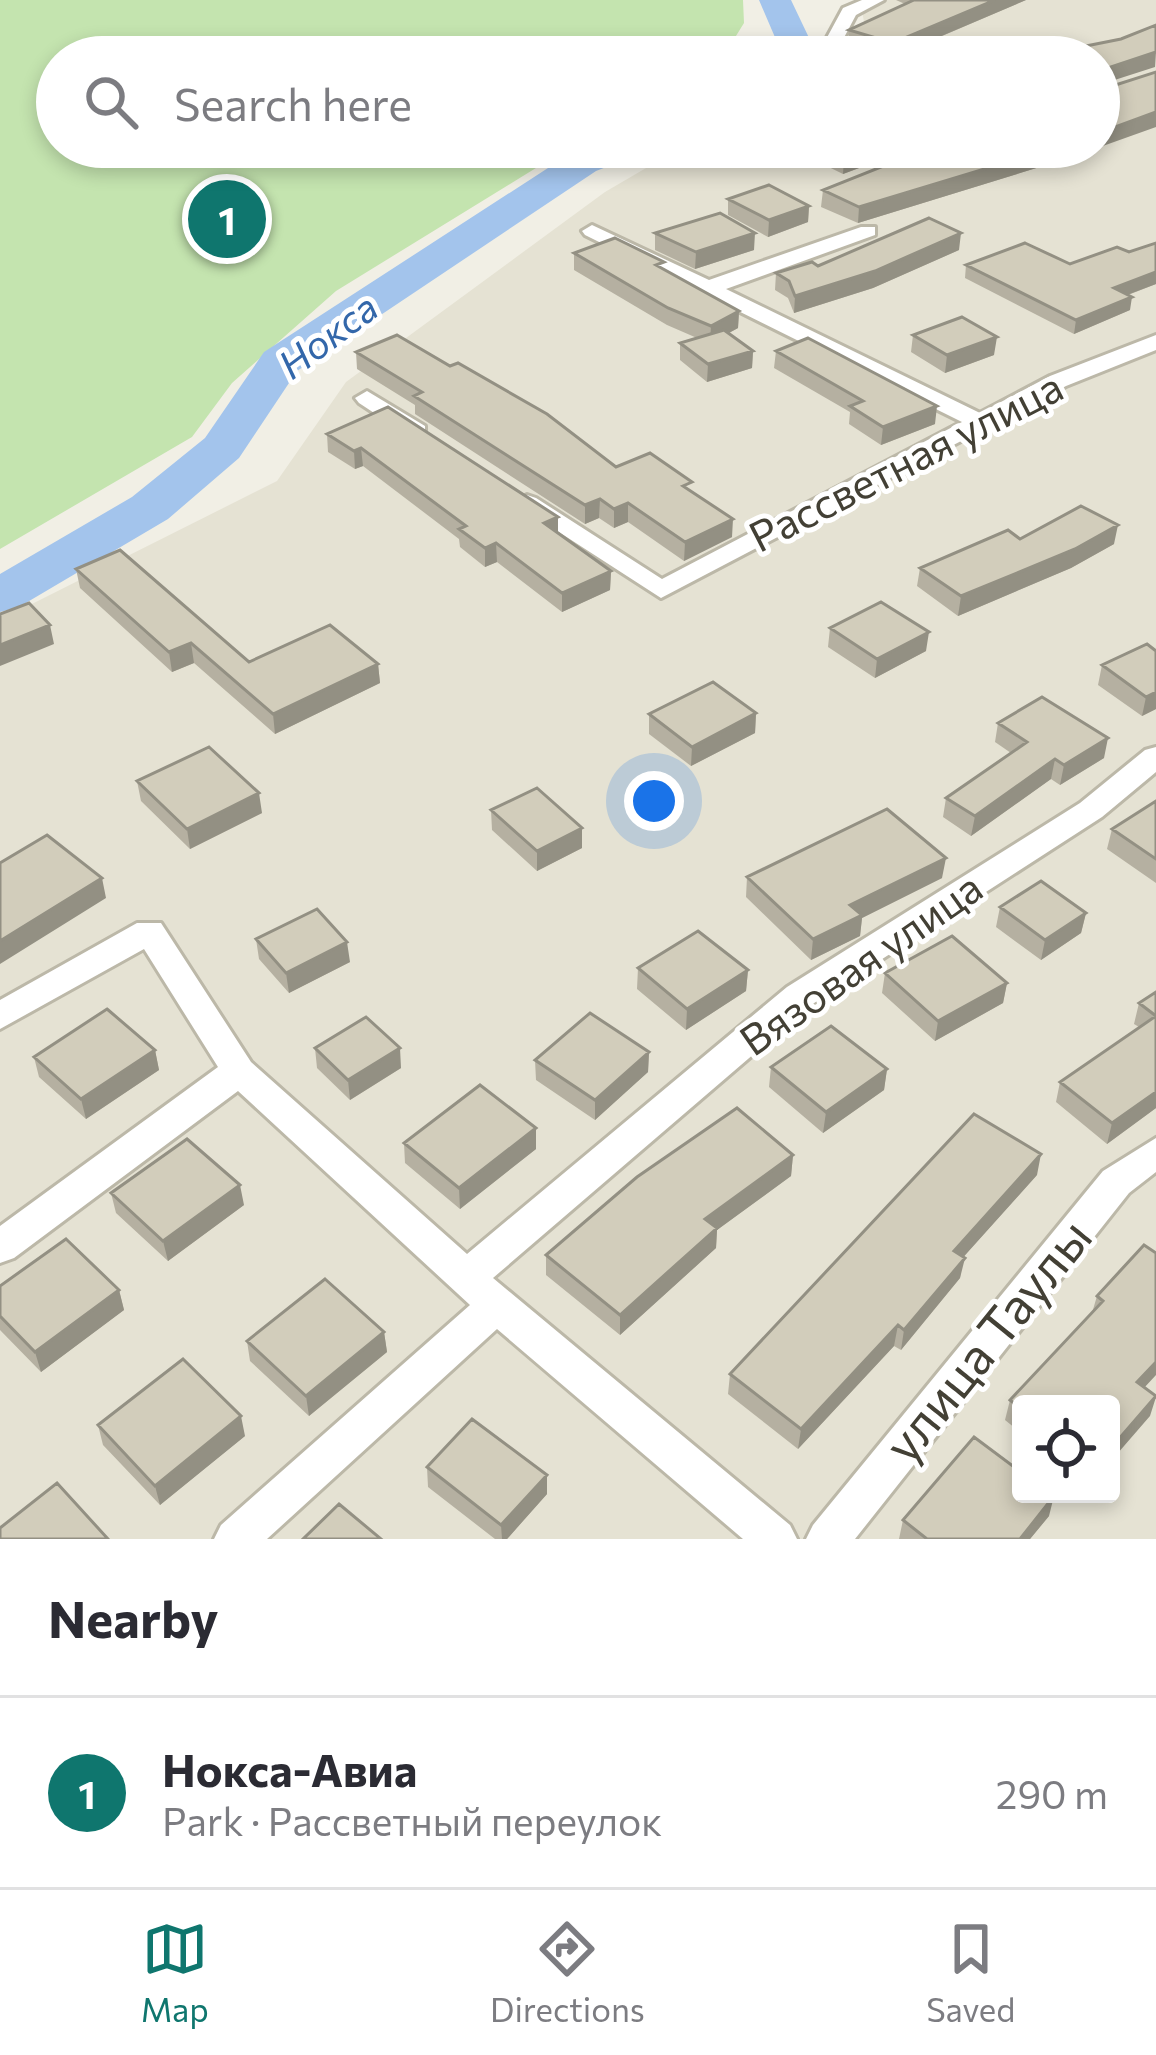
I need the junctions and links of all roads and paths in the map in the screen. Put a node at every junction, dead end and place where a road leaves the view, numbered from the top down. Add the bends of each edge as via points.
1 (876, 0) edge
2 (837, 36) edge
3 (592, 231) dead end
4 (868, 231) dead end
5 (707, 288) junction
6 (1156, 342) edge
7 (367, 398) dead end
8 (980, 422) junction
9 (445, 449) edge
10 (504, 488) edge
11 (1156, 758) edge
12 (0, 1016) edge
13 (239, 1071) junction
14 (1156, 1152) edge
15 (0, 1247) edge
16 (482, 1291) junction
17 (236, 1539) edge
18 (775, 1539) edge
19 (828, 1539) edge

1 - 2 street via 849,13
3 - 5 street
4 - 5 street
5 - 8 street
6 - 8 street, Рассветная улица
7 - 9 street
8 - 10 street, Рассветная улица via 661,590
11 - 16 street, Вязовая улица via 1091,809 800,996
12 - 13 street via 148,932
13 - 15 street
13 - 16 street
14 - 19 street, улица Таулы via 1116,1182
16 - 17 street, Вязовая улица
16 - 18 street

